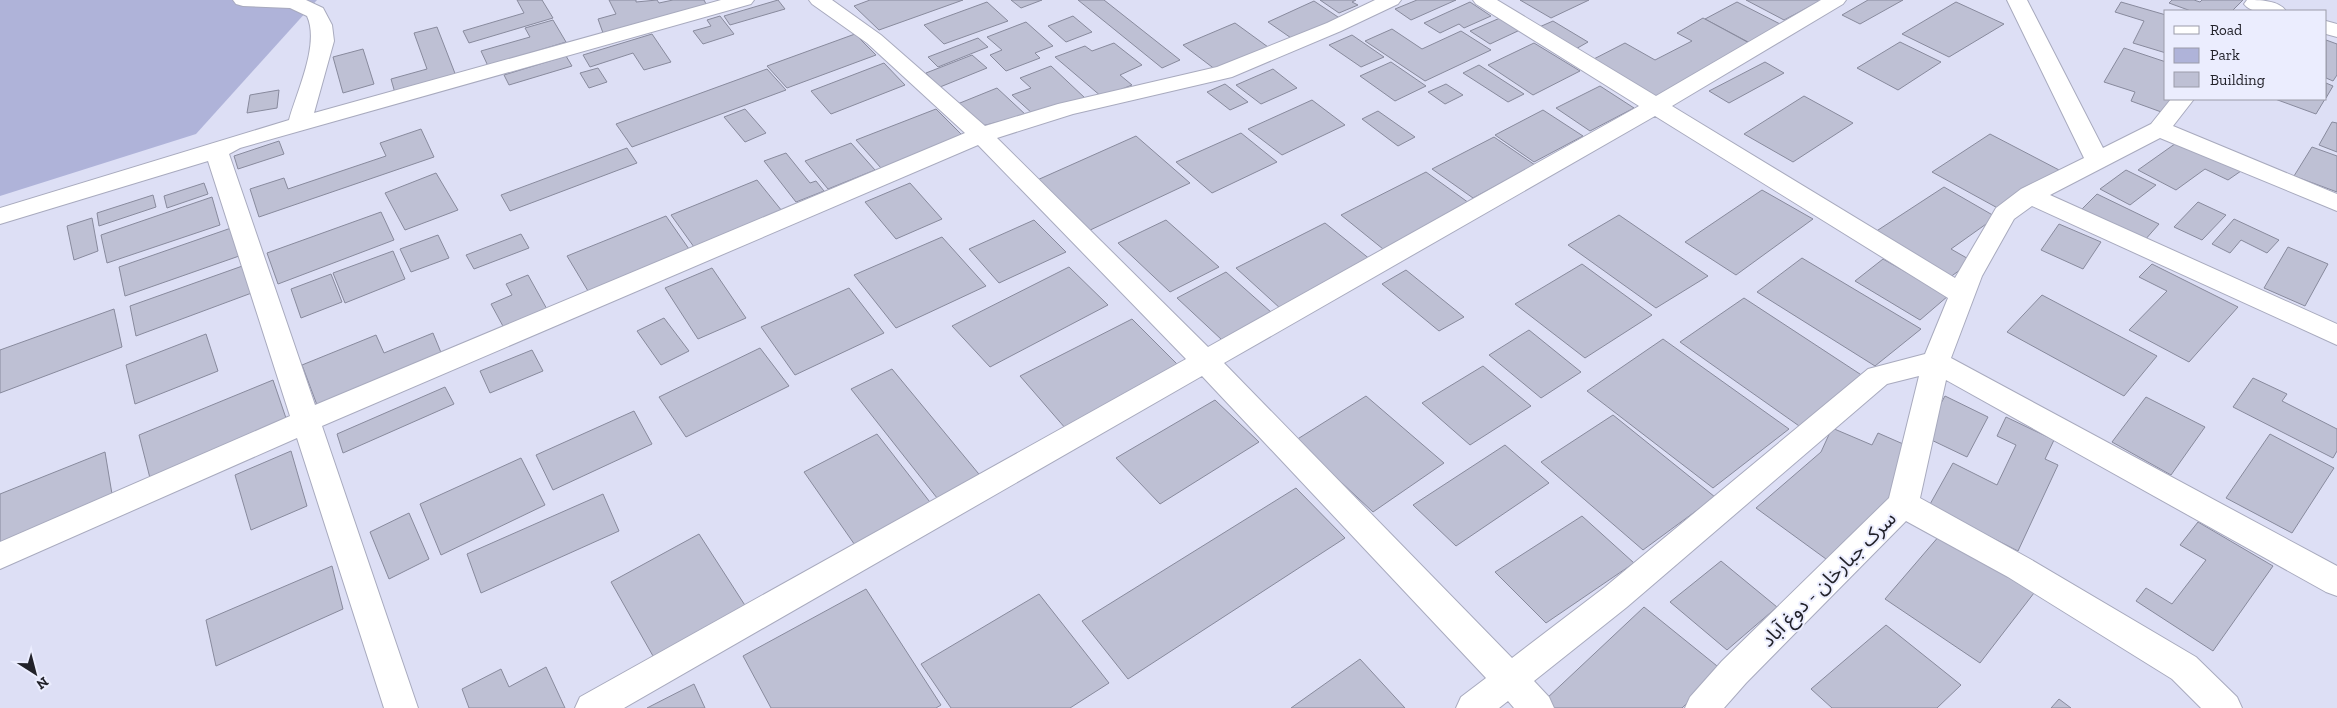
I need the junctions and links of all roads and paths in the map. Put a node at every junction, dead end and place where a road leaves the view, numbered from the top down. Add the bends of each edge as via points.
1 (244, 0) edge
2 (744, 0) edge
3 (819, 0) edge
4 (1391, 0) edge
5 (1483, 0) edge
6 (1836, 0) edge
7 (2016, 0) edge
8 (2254, 5) edge
9 (2272, 10) edge
10 (2183, 100) edge
11 (1656, 106) junction
12 (299, 124) junction
13 (2159, 130) junction
14 (981, 135) junction
15 (216, 152) junction
16 (2098, 160) junction
17 (2030, 195) junction
18 (2337, 203) edge
19 (0, 216) edge
20 (1963, 295) junction
21 (2337, 335) edge
22 (1204, 360) junction
23 (1936, 362) junction
24 (306, 421) junction
25 (1903, 504) junction
26 (0, 556) edge
27 (2337, 582) edge
28 (1510, 679) junction
29 (402, 708) edge
30 (592, 708) edge
31 (1473, 708) edge
32 (1537, 708) edge
33 (1702, 708) edge
34 (2225, 708) edge

1 - 12 street via 294,2 316,12 322,25 323,41
2 - 12 street
3 - 14 street via 874,39
4 - 14 street via 1224,72 1066,109
5 - 11 street
6 - 11 street
7 - 16 street
8 - 9 street
10 - 13 street, سرک جبارخان - دوغ آباد
11 - 20 street
11 - 22 street
12 - 15 street via 232,143
13 - 16 street, سرک جبارخان - دوغ آباد
13 - 18 street
14 - 22 street
14 - 24 street
15 - 19 street
15 - 24 street
16 - 17 street, سرک جبارخان - دوغ آباد
17 - 20 street, سرک جبارخان - دوغ آباد via 2005,214 1969,276
17 - 21 street
20 - 23 street, سرک جبارخان - دوغ آباد
22 - 28 street
22 - 30 street
23 - 25 street, سرک جبارخان - دوغ آباد
23 - 27 street
23 - 28 street via 1878,376 1616,597
24 - 26 street
24 - 29 street
25 - 33 street, سرک جبارخان - دوغ آباد
25 - 34 street via 2019,568 2184,668
28 - 31 street
28 - 32 street

